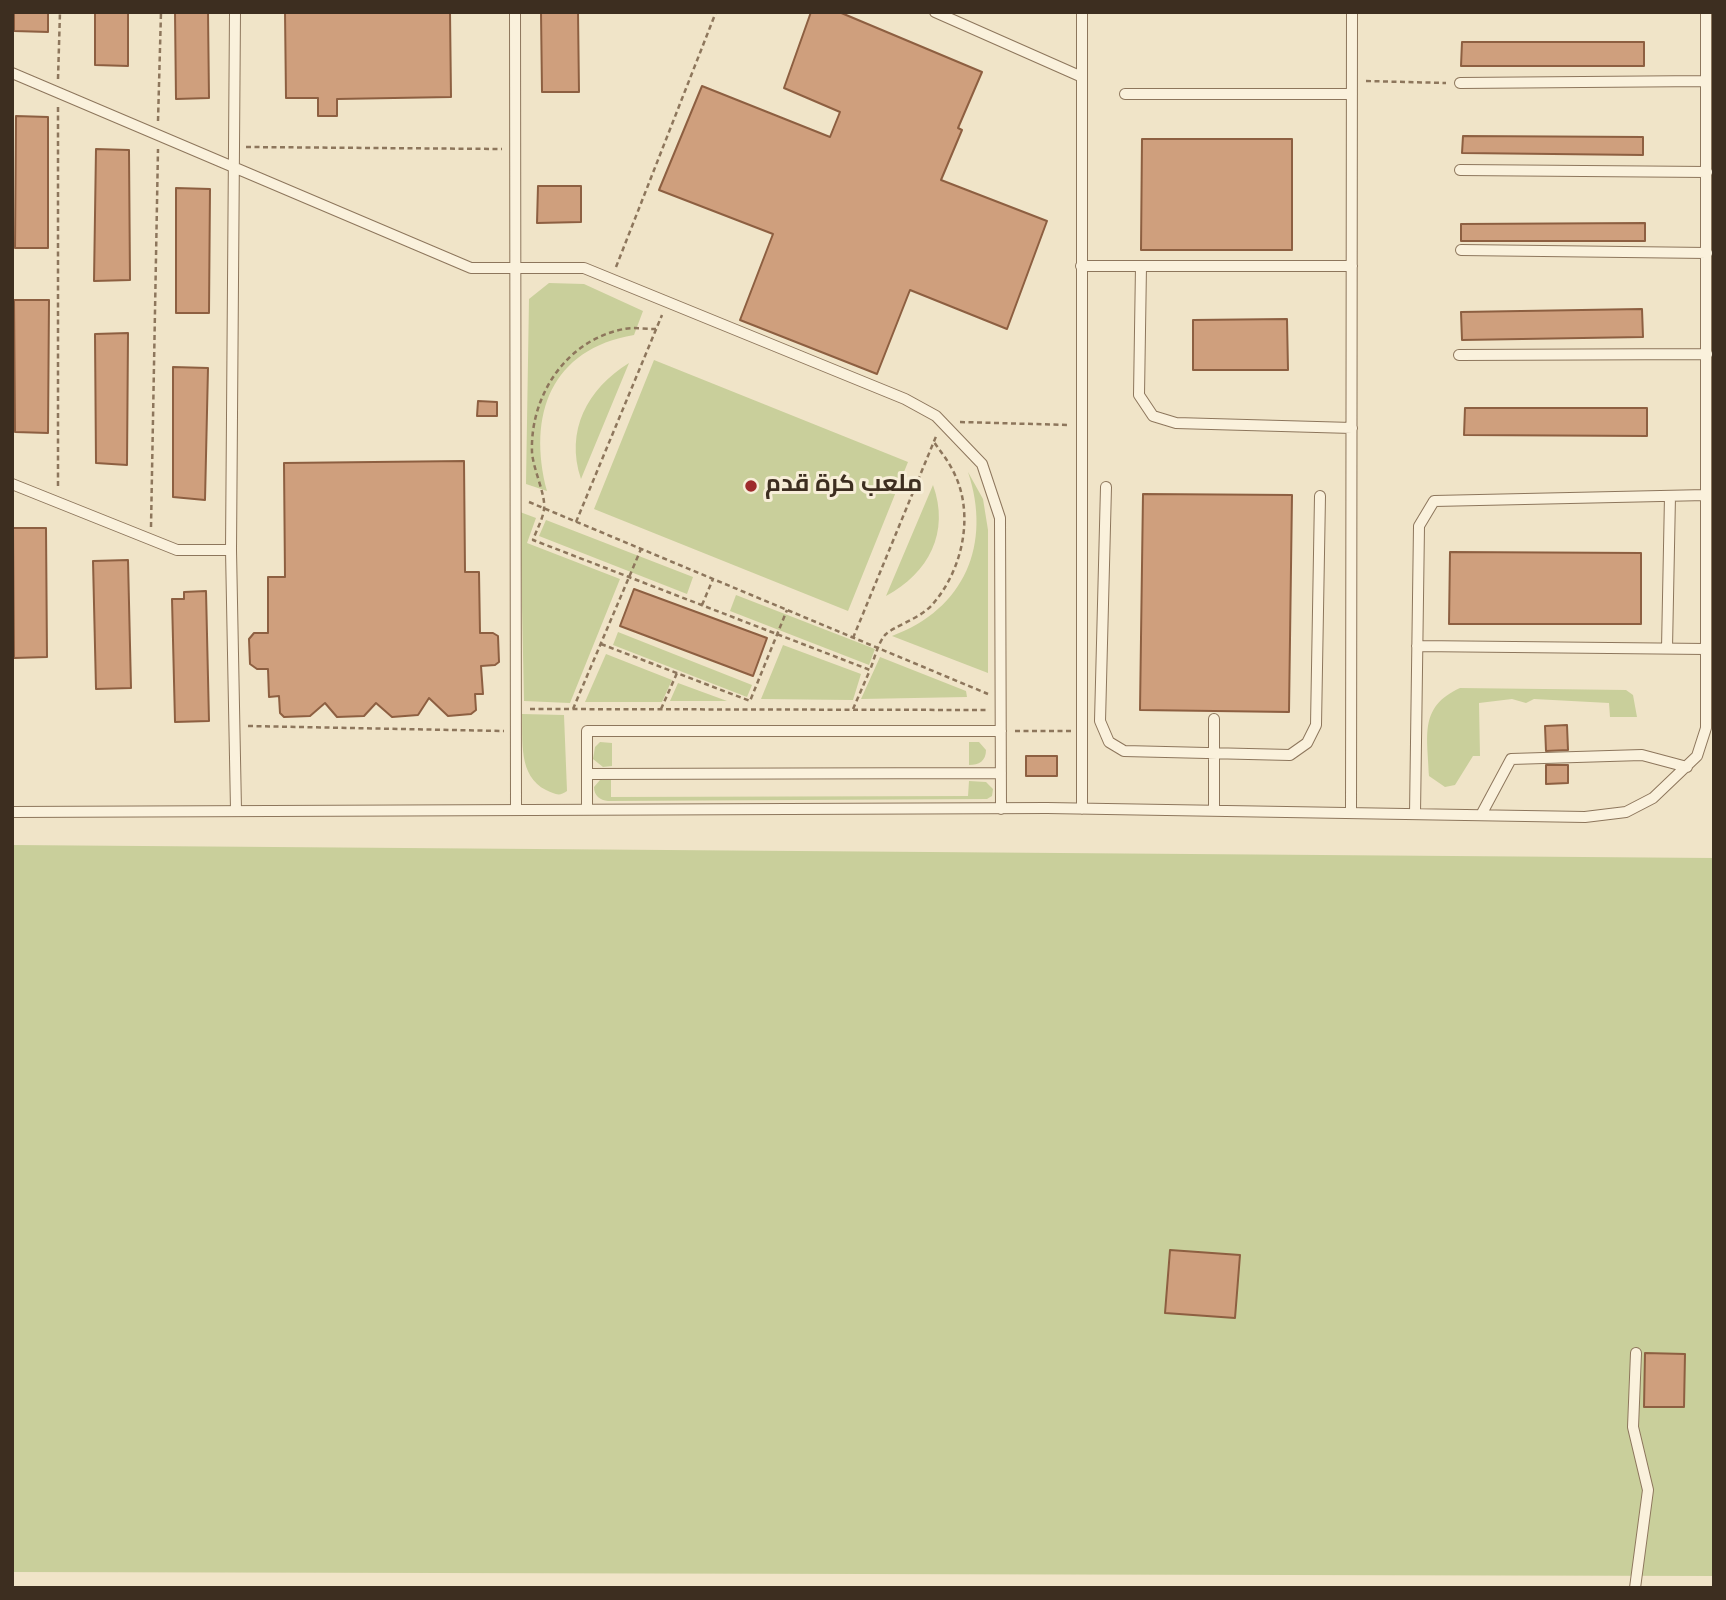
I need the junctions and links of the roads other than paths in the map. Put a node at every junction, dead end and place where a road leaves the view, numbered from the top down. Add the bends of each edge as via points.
1 (235, 12) edge
2 (515, 12) edge
3 (935, 12) edge
4 (1082, 12) edge
5 (1352, 12) edge
6 (1706, 12) edge
7 (12, 73) edge
8 (1082, 76) junction
9 (1706, 81) junction
10 (1460, 83) road end
11 (1125, 94) dead end
12 (1352, 94) junction
13 (236, 169) junction
14 (1461, 170) dead end
15 (1707, 172) junction
16 (1461, 250) dead end
17 (1707, 253) junction
18 (1352, 265) junction
19 (1081, 266) junction
20 (1141, 266) junction
21 (516, 268) junction
22 (1707, 354) junction
23 (1459, 355) dead end
24 (1710, 378) edge
25 (1710, 405) edge
26 (1352, 428) junction
27 (12, 484) edge
28 (1106, 487) dead end
29 (1706, 495) junction
30 (1320, 496) dead end
31 (1670, 496) junction
32 (231, 550) junction
33 (1417, 646) junction
34 (1667, 648) junction
35 (1706, 649) junction
36 (1214, 719) dead end
37 (1001, 731) junction
38 (1214, 753) junction
39 (1687, 766) junction
40 (1001, 773) junction
41 (587, 774) junction
42 (1001, 809) junction
43 (1082, 809) junction
44 (236, 810) junction
45 (516, 810) junction
46 (587, 810) junction
47 (1214, 811) junction
48 (12, 812) edge
49 (1351, 813) junction
50 (1415, 814) junction
51 (1480, 815) junction
52 (1636, 1353) dead end
53 (1635, 1588) edge

1 - 13 lane
2 - 21 lane
3 - 8 lane
4 - 8 lane
5 - 12 lane
6 - 9 lane
7 - 13 lane
8 - 19 lane
9 - 10 lane
9 - 15 lane
11 - 12 lane
12 - 18 lane
13 - 21 lane via 471,268
13 - 32 lane
14 - 15 lane
15 - 17 lane
16 - 17 lane
17 - 22 lane
18 - 20 lane
18 - 26 lane
19 - 20 lane
19 - 43 lane
20 - 26 lane via 1139,395 1153,416 1176,423
21 - 37 lane via 584,268 905,399 942,422 982,464 1000,518
21 - 45 lane
22 - 23 lane
22 - 24 lane
24 - 25 lane
25 - 29 lane
26 - 49 lane
27 - 32 lane via 177,550
28 - 38 lane via 1100,721 1109,742 1124,751
29 - 31 lane
29 - 35 lane
30 - 38 lane via 1316,725 1307,743 1290,755
31 - 33 lane via 1434,501 1419,526
31 - 34 lane
32 - 44 lane
33 - 34 lane
33 - 50 lane
34 - 35 lane
35 - 39 lane via 1706,728 1697,756
36 - 38 lane
37 - 40 lane
37 - 41 lane via 587,731
38 - 47 lane
39 - 51 lane via 1653,798 1626,812 1586,817
39 - 51 lane via 1642,755 1511,759
40 - 41 lane
40 - 42 lane
41 - 46 lane
42 - 43 lane
42 - 46 lane
43 - 47 lane
44 - 45 lane
44 - 48 lane
45 - 46 lane
47 - 49 lane
49 - 50 lane
50 - 51 lane
52 - 53 lane via 1633,1427 1648,1490

